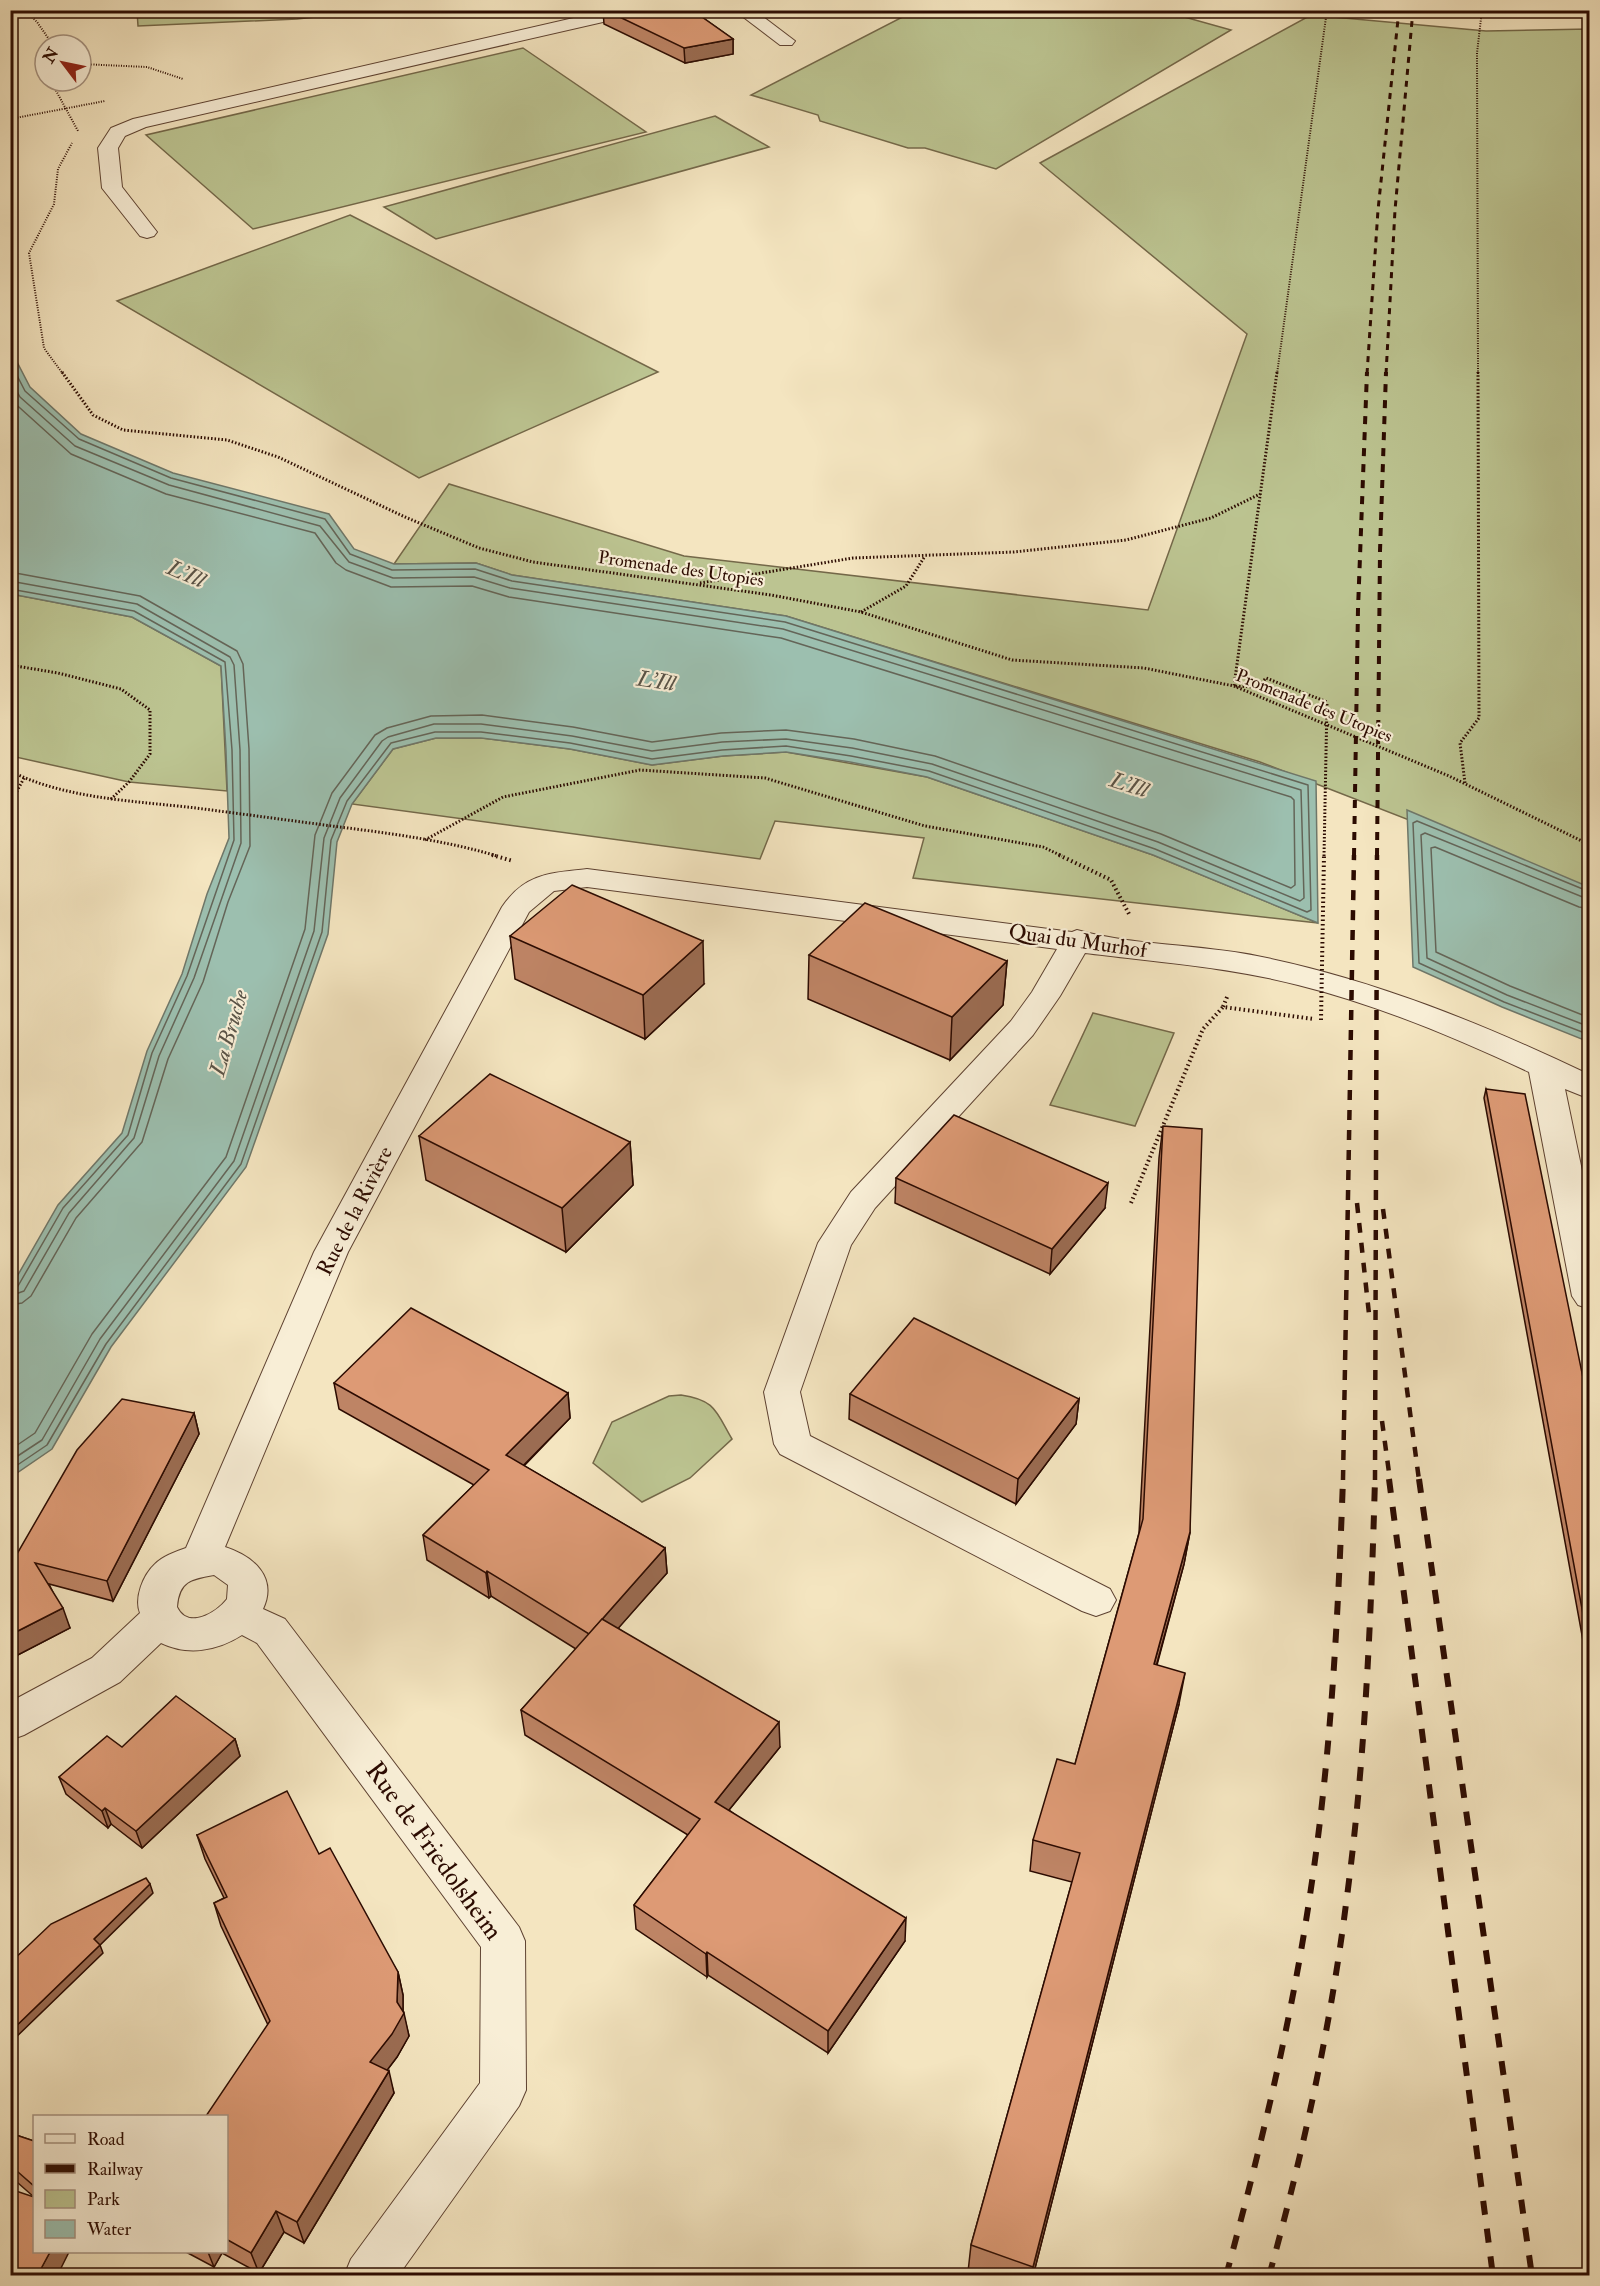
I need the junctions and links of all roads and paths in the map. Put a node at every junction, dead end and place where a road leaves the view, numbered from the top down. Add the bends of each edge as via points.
1 (25, 10) edge
2 (606, 10) edge
3 (742, 10) edge
4 (1327, 10) edge
5 (1482, 10) edge
6 (45, 33) edge
7 (786, 41) dead end
8 (93, 64) edge
9 (185, 80) dead end
10 (57, 93) edge
11 (105, 101) dead end
12 (10, 119) edge
13 (147, 232) dead end
14 (1260, 493) junction
15 (925, 555) junction
16 (696, 584) junction
17 (861, 612) junction
18 (10, 665) edge
19 (1234, 686) junction
20 (1327, 702) joint
21 (10, 771) edge
22 (24, 777) junction
23 (1465, 784) junction
24 (110, 800) junction
25 (10, 804) edge
26 (425, 840) junction
27 (1590, 845) edge
28 (545, 883) junction
29 (1077, 940) junction
30 (1148, 950) junction
31 (1223, 1007) dead end
32 (1232, 1009) dead end
33 (1321, 1020) joint
34 (1544, 1066) junction
35 (1590, 1088) edge
36 (1131, 1203) dead end
37 (1590, 1296) edge
38 (200, 1560) junction
39 (1096, 1600) dead end
40 (238, 1615) junction
41 (160, 1619) junction
42 (10, 1724) edge
43 (368, 2276) edge

1 - 6 path
2 - 13 street via 597,18 140,123 118,132 108,148 112,188
3 - 7 street
4 - 14 path
5 - 23 path via 1477,53 1479,718 1460,743
8 - 9 path via 169,72
10 - 16 path, Promenade des Utopies via 79,132 58,169 54,204 29,253 44,348 93,415 123,430 227,440 278,457 478,548 533,562
11 - 12 path, bridge
14 - 15 path via 1211,518 1126,540 1014,552
14 - 19 path
15 - 16 path via 853,558
15 - 17 path via 906,586
16 - 17 path, Promenade des Utopies
17 - 19 path, Promenade des Utopies via 1012,660 1144,668
18 - 24 path via 121,689 150,710 150,754 129,783
19 - 20 path via 1258,687 1266,678
19 - 23 path, Promenade des Utopies
20 - 33 path, bridge
21 - 22 path
22 - 24 path
22 - 25 path
23 - 27 path, Promenade des Utopies
24 - 26 path
26 - 28 path via 511,859
26 - 30 path via 503,797 640,770 765,778 925,826 1043,847 1111,880
28 - 29 street, Quai du Murhof via 587,878
28 - 38 street, Rue de la Rivière via 517,908 331,1252
29 - 30 street, Quai du Murhof
29 - 39 street via 1022,1028 863,1200 835,1243 782,1392 793,1444
30 - 34 street, Quai du Murhof via 1254,965 1339,984 1440,1020
31 - 36 path via 1203,1029
32 - 33 path
34 - 35 street, Quai du Murhof
34 - 37 street
38 - 40 street via 228,1562 239,1569 249,1591
38 - 41 street via 171,1573 162,1584 156,1596
40 - 41 street via 212,1632 197,1635 182,1634
40 - 43 street, Rue de Friedolsheim via 271,1630 503,1941 503,2090
41 - 42 street via 106,1670

